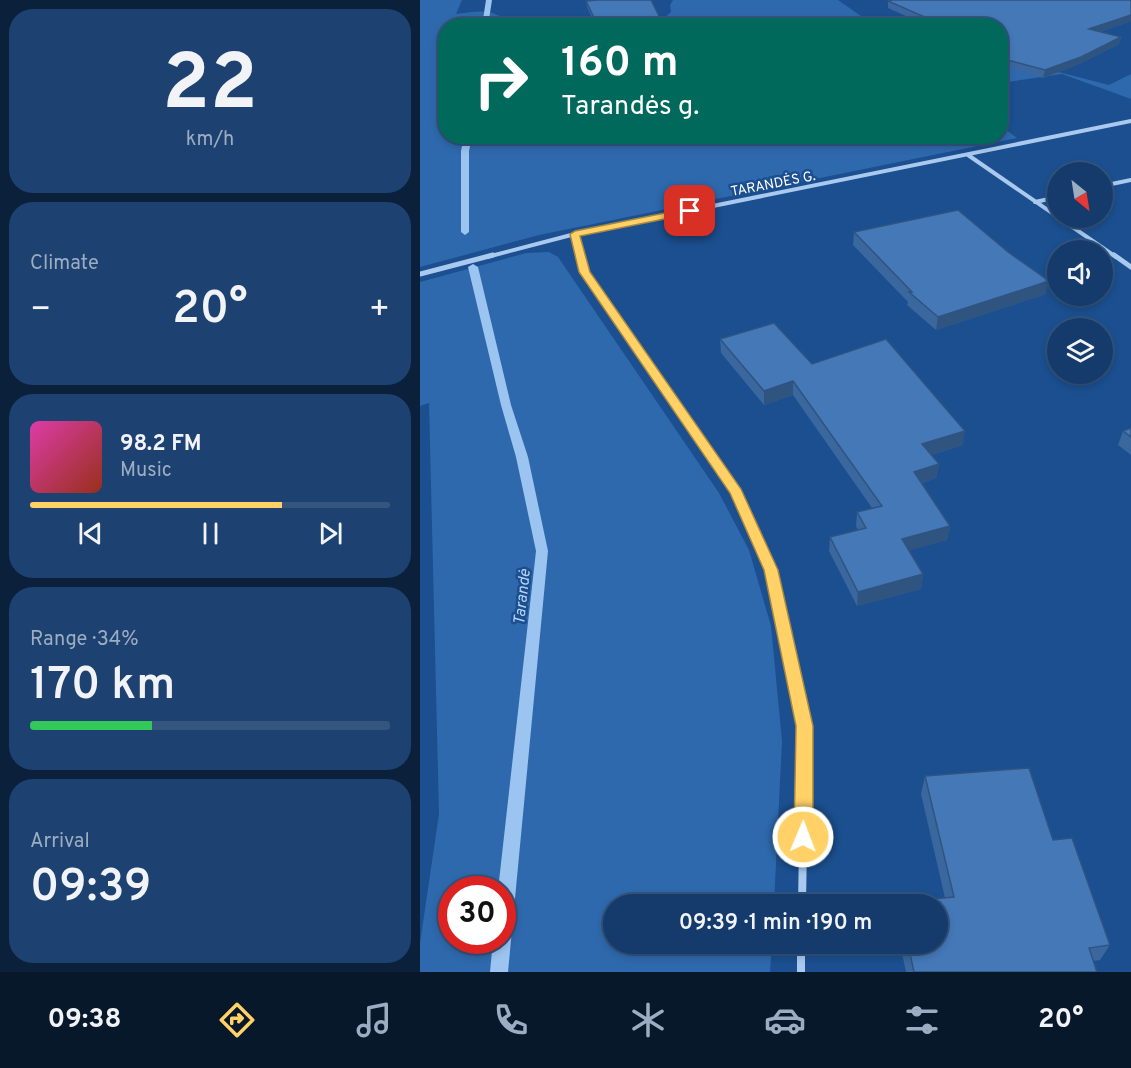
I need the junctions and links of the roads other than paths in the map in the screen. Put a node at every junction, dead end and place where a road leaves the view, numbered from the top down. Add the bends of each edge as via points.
1 (1131, 121) edge
2 (968, 155) junction
3 (1131, 180) edge
4 (1113, 184) edge
5 (1047, 199) edge
6 (1035, 202) junction
7 (575, 234) junction
8 (1131, 267) edge
9 (420, 274) edge
10 (802, 894) edge
11 (801, 954) edge
12 (801, 972) edge

1 - 2 street, TARANDĖS G.
2 - 6 street
2 - 7 street, TARANDĖS G.
3 - 4 street
5 - 6 street
6 - 8 street
7 - 9 street, TARANDĖS G.
7 - 10 street via 585,272 736,492 771,570 805,726
11 - 12 street

